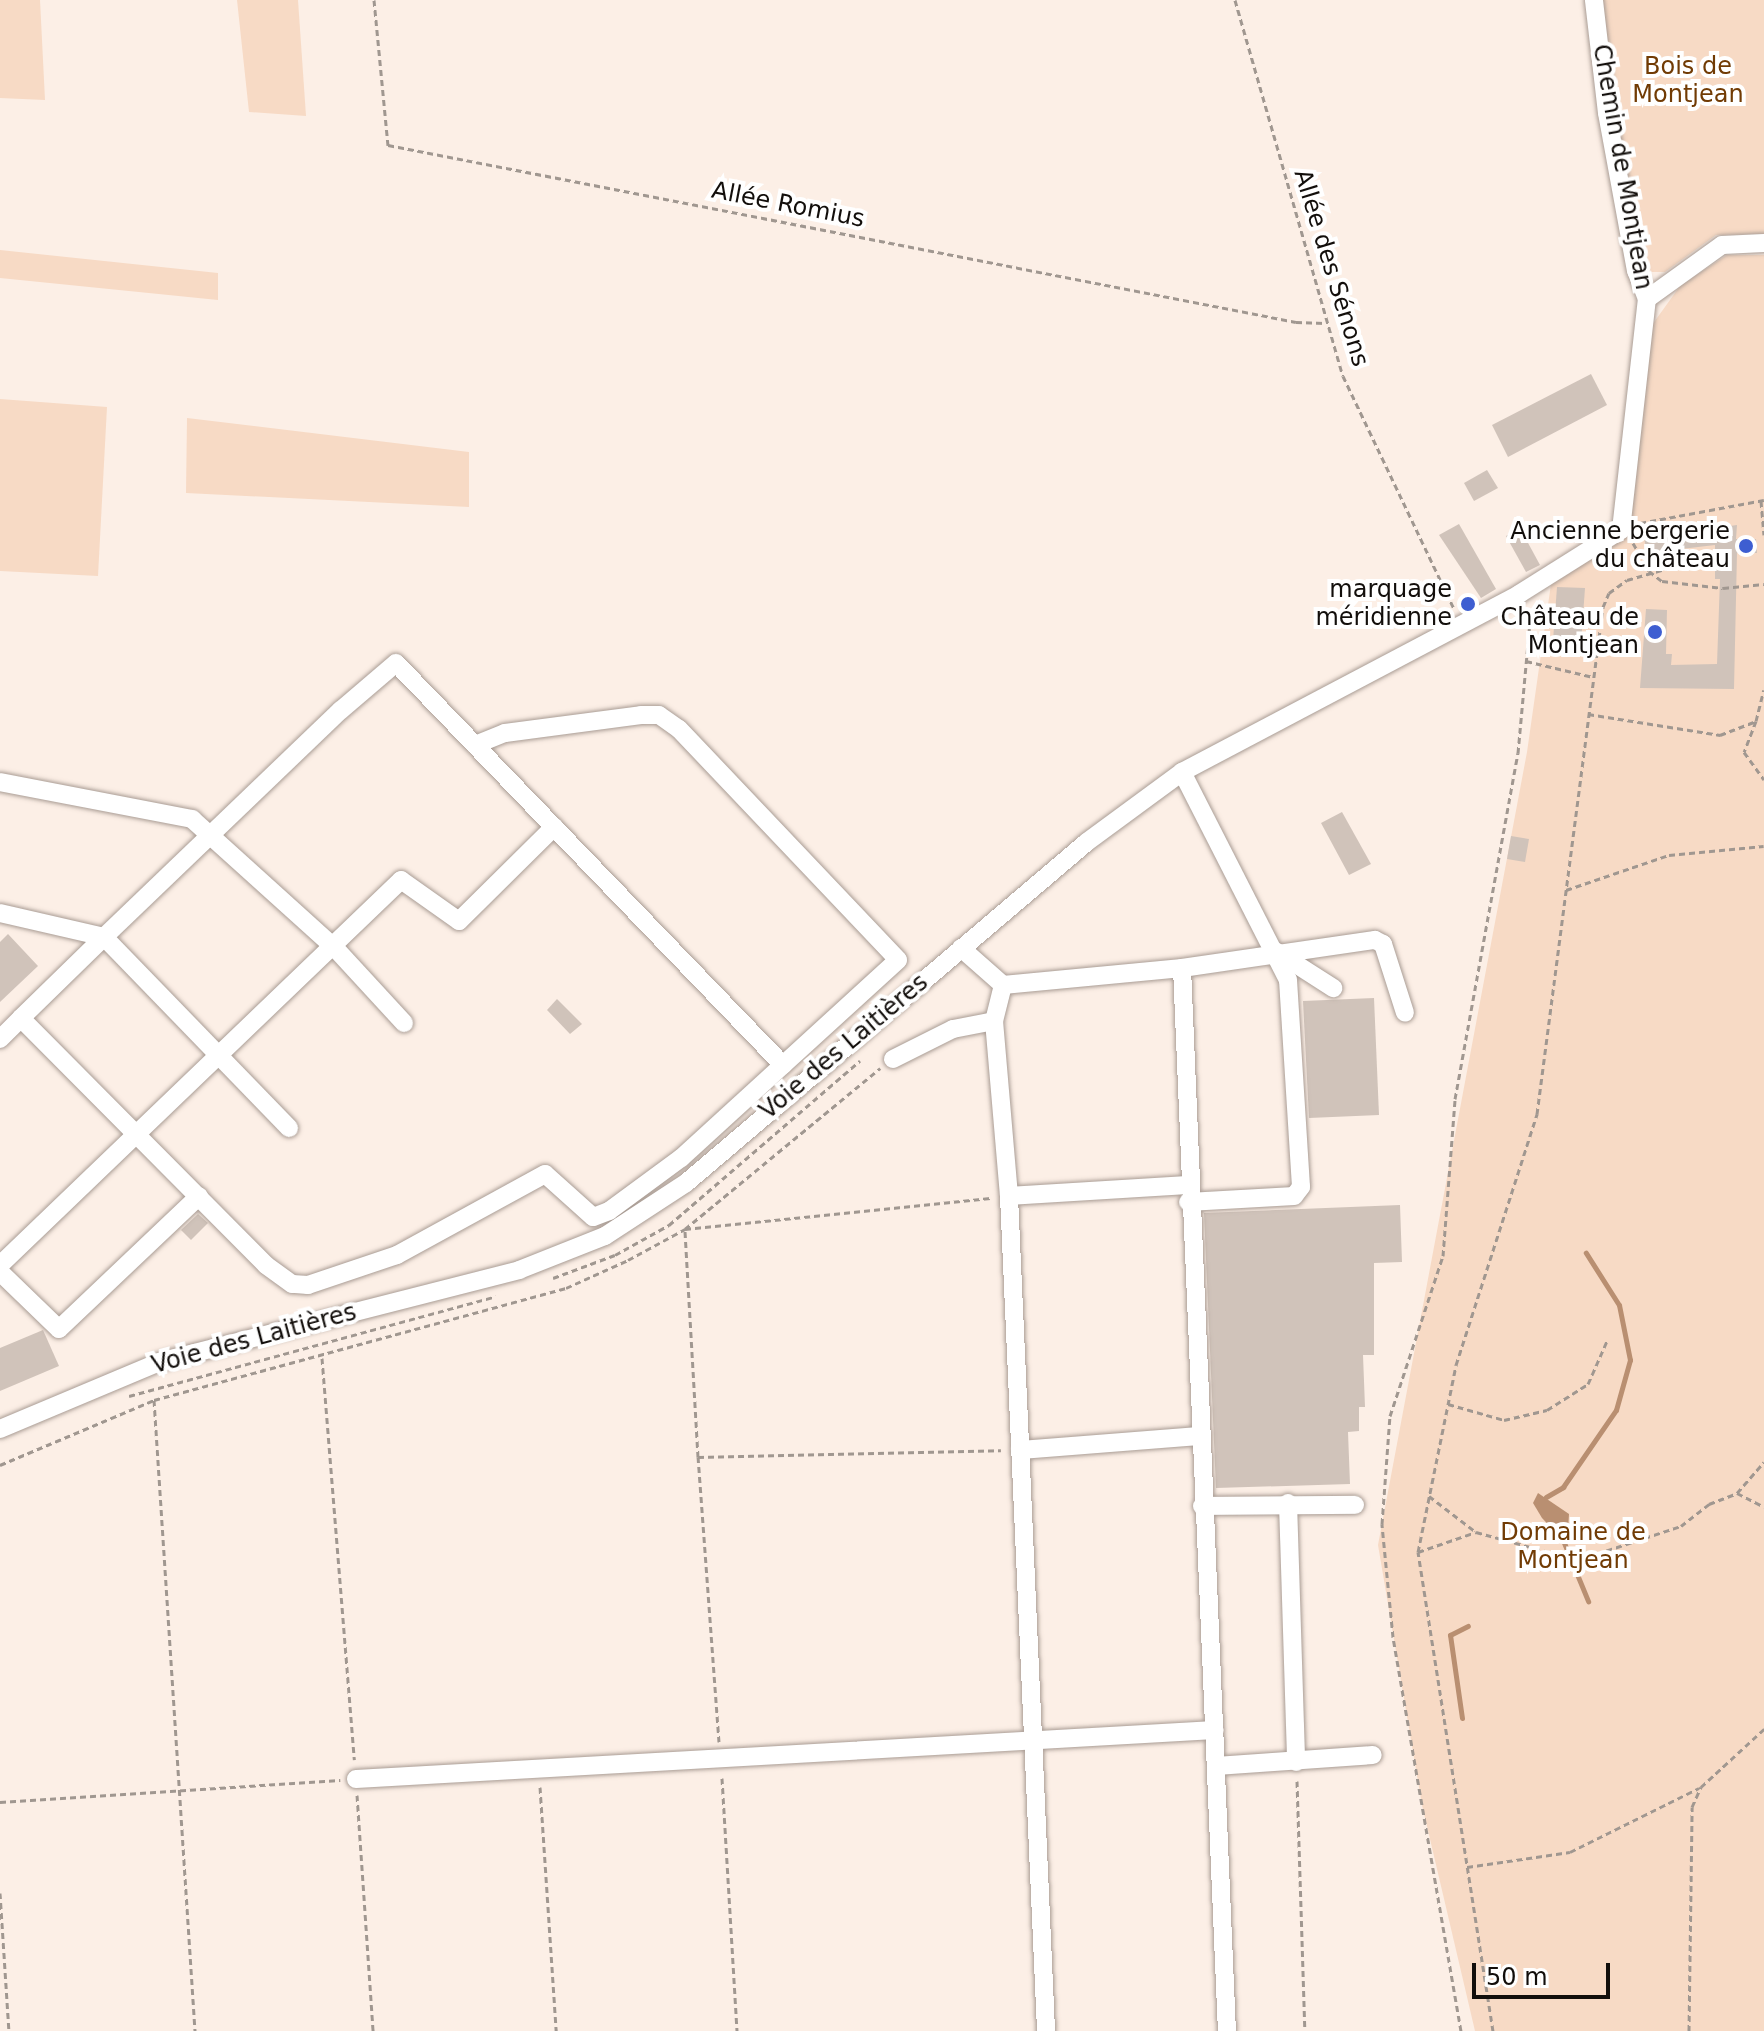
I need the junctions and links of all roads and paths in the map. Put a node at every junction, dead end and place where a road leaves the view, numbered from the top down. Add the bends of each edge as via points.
1 (374, 0) edge
2 (1235, 0) edge
3 (1594, 0) edge
4 (1764, 243) edge
5 (1647, 299) junction
6 (1325, 323) junction
7 (1763, 501) edge
8 (1623, 528) junction
9 (1764, 535) edge
10 (1703, 558) dead end
11 (1649, 571) junction
12 (1764, 584) edge
13 (1519, 594) junction
14 (1461, 623) junction
15 (1526, 661) junction
16 (1593, 677) junction
17 (1764, 690) edge
18 (1588, 714) junction
19 (1756, 721) junction
20 (475, 745) junction
21 (1182, 772) junction
22 (1764, 780) edge
23 (0, 782) edge
24 (554, 827) junction
25 (212, 833) junction
26 (1764, 846) edge
27 (1566, 890) junction
28 (0, 913) edge
29 (104, 937) junction
30 (335, 948) junction
31 (961, 948) junction
32 (1277, 952) junction
33 (1182, 968) junction
34 (1003, 985) junction
35 (1333, 988) dead end
36 (1405, 1013) dead end
37 (21, 1018) junction
38 (994, 1021) junction
39 (404, 1023) dead end
40 (0, 1039) edge
41 (221, 1056) junction
42 (893, 1059) dead end
43 (783, 1065) junction
44 (289, 1128) dead end
45 (138, 1134) junction
46 (1188, 1194) junction
47 (199, 1196) junction
48 (1009, 1196) junction
49 (0, 1265) edge
50 (0, 1272) edge
51 (1607, 1341) dead end
52 (322, 1358) dead end
53 (154, 1400) dead end
54 (1448, 1404) junction
55 (0, 1429) edge
56 (1199, 1436) junction
57 (1020, 1450) junction
58 (698, 1457) junction
59 (1764, 1462) edge
60 (1737, 1493) junction
61 (1429, 1496) junction
62 (1288, 1503) junction
63 (1355, 1505) dead end
64 (1202, 1506) junction
65 (1764, 1507) edge
66 (1476, 1532) junction
67 (1418, 1552) junction
68 (1764, 1729) edge
69 (1215, 1730) junction
70 (1032, 1741) junction
71 (720, 1755) junction
72 (1373, 1755) dead end
73 (1296, 1762) junction
74 (1216, 1766) junction
75 (538, 1767) junction
76 (356, 1779) junction
77 (1701, 1787) junction
78 (177, 1791) junction
79 (0, 1802) edge
80 (1467, 1867) junction
81 (0, 1893) edge
82 (9, 2031) edge
83 (195, 2031) edge
84 (373, 2031) edge
85 (556, 2031) edge
86 (737, 2031) edge
87 (1046, 2031) edge
88 (1227, 2031) edge
89 (1305, 2031) edge
90 (1461, 2031) edge
91 (1493, 2031) edge
92 (1689, 2031) edge

1 - 6 path, Allée Romius via 388,145 1296,322
2 - 6 path, Allée des Sénons
3 - 5 street, Chemin de Montjean via 1607,113 1636,271
4 - 5 street via 1722,245
5 - 8 street, Chemin de Montjean
6 - 14 path, Allée des Sénons via 1343,376
7 - 8 path
7 - 9 path
8 - 11 path
8 - 13 street, Voie des Laitières
10 - 11 path
11 - 12 path via 1662,581 1694,586
11 - 16 path via 1609,593
13 - 14 street, Voie des Laitières
13 - 15 path via 1530,622
14 - 21 street, Voie des Laitières
15 - 16 path
15 - 90 path via 1518,753 1455,1099 1443,1256 1390,1416 1382,1524 1393,1637
16 - 18 path
17 - 19 path
18 - 19 path via 1720,735
18 - 27 path
19 - 22 path via 1744,752
20 - 24 street
20 - 25 street via 396,663
20 - 43 street via 505,733 641,715 659,715 690,740 898,960
21 - 31 street, Voie des Laitières via 1087,842
21 - 32 street
23 - 25 street via 192,819
24 - 30 street via 459,921 401,880
24 - 43 street
25 - 29 street
25 - 30 street
26 - 27 path via 1669,855
27 - 54 path via 1537,1114
28 - 29 street
29 - 37 street
29 - 41 street
30 - 39 street
30 - 41 street
31 - 34 street
31 - 55 street, Voie des Laitières via 686,1183 605,1236 519,1270 159,1362
32 - 33 street
32 - 35 street
32 - 36 street via 1375,940 1383,944
32 - 46 street via 1288,980 1301,1187 1294,1196
33 - 34 street
33 - 46 street
34 - 38 street
37 - 40 street
37 - 45 street
38 - 42 street via 953,1029
38 - 48 street
41 - 44 street
41 - 45 street
43 - 47 street via 681,1158 609,1211 593,1217 545,1174 397,1255 308,1285 292,1284 266,1265
45 - 47 street
45 - 49 street
46 - 48 street
46 - 56 street
47 - 50 street via 59,1329
48 - 57 street
48 - 58 path via 685,1229
51 - 54 path via 1588,1384 1547,1410 1504,1420
52 - 76 path
53 - 78 path
54 - 61 path
56 - 57 street
56 - 64 street
57 - 58 path
57 - 70 street
58 - 71 path
59 - 60 path
60 - 65 path
60 - 66 path via 1709,1504 1669,1531 1578,1560
61 - 66 path
61 - 67 path
62 - 63 street
62 - 64 street
62 - 73 street
64 - 69 street
66 - 67 path
67 - 80 path
68 - 77 path
69 - 70 street
69 - 74 street
70 - 71 street
70 - 87 street
71 - 75 street
71 - 86 path
72 - 73 street
73 - 74 street
73 - 89 path
74 - 88 street
75 - 76 street
75 - 85 path
76 - 78 path
76 - 84 path
77 - 80 path via 1570,1852
77 - 92 path via 1692,1807
78 - 79 path
78 - 83 path
80 - 91 path
81 - 82 path

